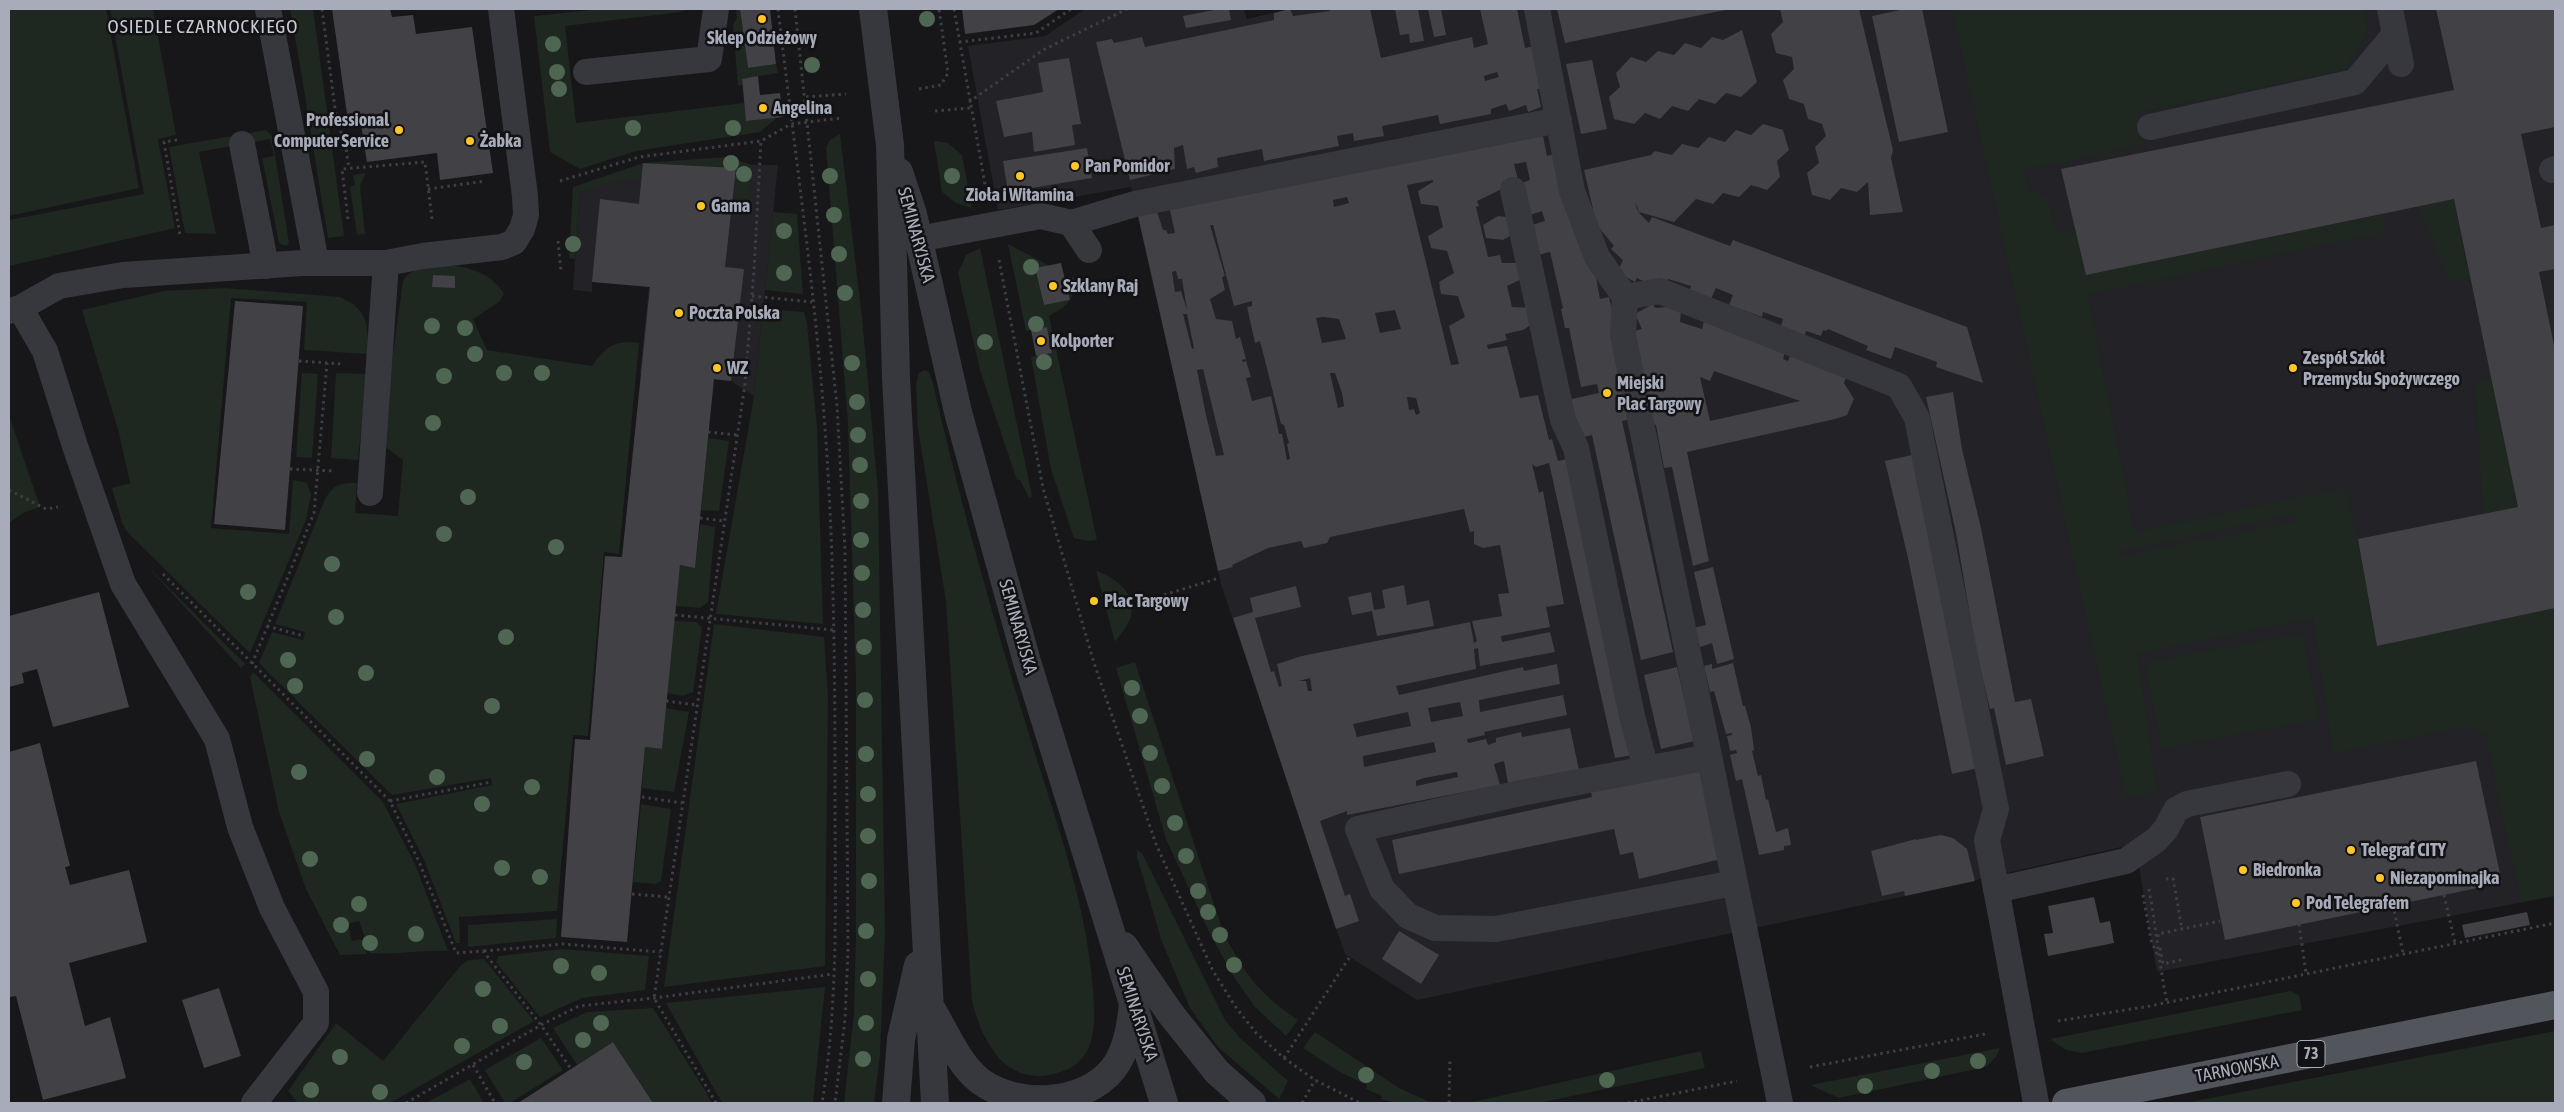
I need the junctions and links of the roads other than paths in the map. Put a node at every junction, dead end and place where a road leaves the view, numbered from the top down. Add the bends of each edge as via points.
1 (268, 9) edge
2 (501, 9) edge
3 (716, 9) edge
4 (873, 9) edge
5 (1537, 9) edge
6 (2393, 21) edge
7 (2401, 64) dead end
8 (586, 72) dead end
9 (1559, 120) junction
10 (2150, 127) dead end
11 (242, 144) dead end
12 (890, 146) junction
13 (1513, 190) dead end
14 (1071, 223) junction
15 (918, 239) junction
16 (1089, 250) dead end
17 (316, 262) junction
18 (386, 263) junction
19 (266, 266) junction
20 (1625, 297) junction
21 (14, 309) edge
22 (370, 483) road end
23 (1709, 757) junction
24 (1646, 770) junction
25 (2288, 784) dead end
26 (1734, 883) junction
27 (1996, 890) junction
28 (1108, 922) junction
29 (925, 936) junction
30 (1133, 1002) junction
31 (929, 1005) junction
32 (2555, 1005) edge
33 (254, 1103) edge
34 (896, 1103) edge
35 (935, 1103) edge
36 (1164, 1103) edge
37 (1252, 1103) edge
38 (1780, 1103) edge
39 (2036, 1103) edge
40 (2066, 1103) edge

1 - 17 lane
2 - 18 lane via 525,196 526,215 522,229 514,242 502,247
3 - 8 lane via 708,59
4 - 12 street, SEMINARYJSKA
5 - 9 lane
6 - 7 lane
6 - 10 lane via 2355,82
9 - 14 lane via 1501,136 1135,204
9 - 20 lane via 1572,191 1597,257
11 - 19 lane
12 - 15 street, SEMINARYJSKA
12 - 29 street, SEMINARYJSKA via 896,378
13 - 24 lane via 1562,420 1576,448
14 - 15 lane via 1041,216
14 - 16 lane
15 - 28 street, SEMINARYJSKA via 958,412 1027,662
17 - 18 lane
17 - 19 lane
18 - 22 lane
19 - 21 lane via 123,276 59,286
20 - 23 lane via 1623,335
20 - 27 lane via 1660,291 1899,386 1917,418 1996,809 1987,840
21 - 33 lane via 46,351 123,584 217,739 240,827 272,908 316,992 316,1023
23 - 24 lane
23 - 26 lane
24 - 26 lane via 1358,828 1382,889 1408,916 1434,928 1496,929
25 - 27 lane via 2187,804 2176,810 2156,840 2126,861
26 - 38 lane
27 - 39 lane
28 - 30 street, SEMINARYJSKA
28 - 37 street via 1170,1013 1205,1057
29 - 31 street, SEMINARYJSKA
29 - 34 street via 901,1039
30 - 31 street via 1131,1024 1121,1057 1113,1069 1078,1092 1038,1099 993,1089 978,1079 964,1064
30 - 36 street, SEMINARYJSKA
31 - 35 street, SEMINARYJSKA
32 - 40 main road, TARNOWSKA / 73

